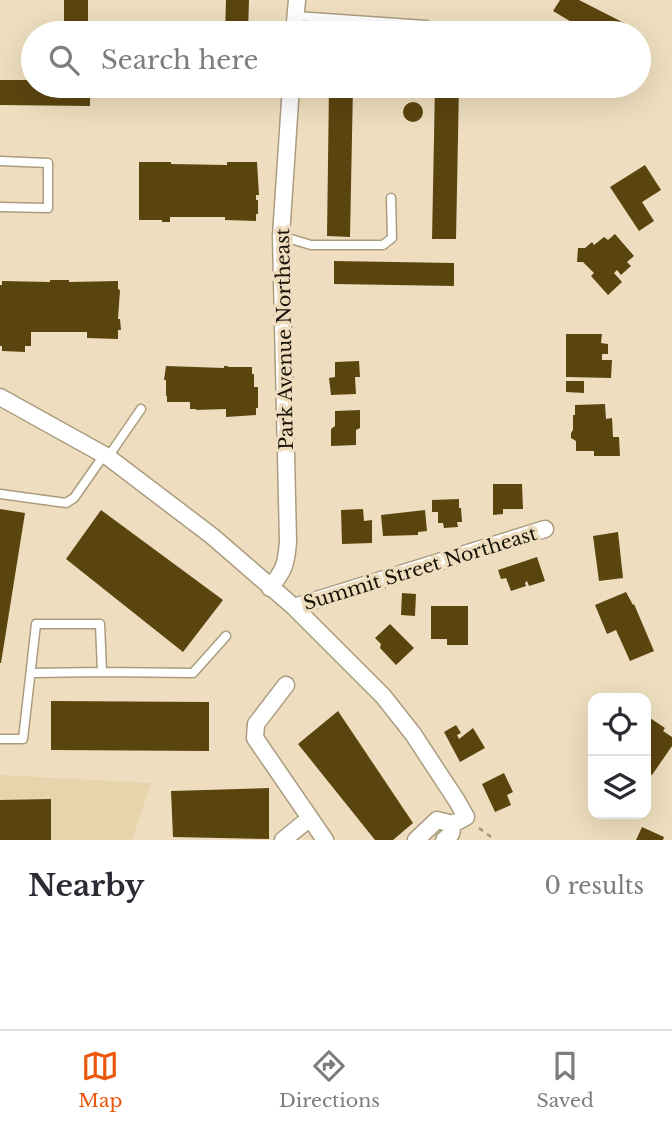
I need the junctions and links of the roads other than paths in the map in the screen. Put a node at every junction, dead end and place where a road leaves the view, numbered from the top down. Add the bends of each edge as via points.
1 (296, 8) edge
2 (395, 21) edge
3 (290, 98) edge
4 (0, 161) edge
5 (391, 198) dead end
6 (0, 207) edge
7 (281, 236) junction
8 (0, 397) edge
9 (141, 409) dead end
10 (106, 456) junction
11 (0, 494) edge
12 (545, 529) dead end
13 (270, 588) junction
14 (294, 607) junction
15 (226, 636) dead end
16 (102, 672) junction
17 (31, 673) junction
18 (286, 685) dead end
19 (0, 738) edge
20 (310, 818) junction
21 (460, 820) junction
22 (283, 840) edge
23 (325, 840) edge
24 (416, 840) edge
25 (444, 840) edge

1 - 2 lane
3 - 7 street, Park Avenue Northeast
4 - 6 lane via 48,163 48,208
5 - 7 lane via 392,239 383,246 312,245
7 - 13 street, Park Avenue Northeast via 288,542 283,572
8 - 10 street
9 - 10 lane
10 - 11 lane via 66,503
10 - 13 street via 212,536
12 - 14 street, Summit Street Northeast
13 - 14 street
14 - 21 street via 383,696 413,734 457,801
15 - 16 lane via 193,673
16 - 17 lane
16 - 17 lane via 100,624 36,624
17 - 19 lane via 23,739
18 - 20 street via 256,724 255,738
20 - 22 street
20 - 23 street
21 - 24 street via 437,820
21 - 25 street

